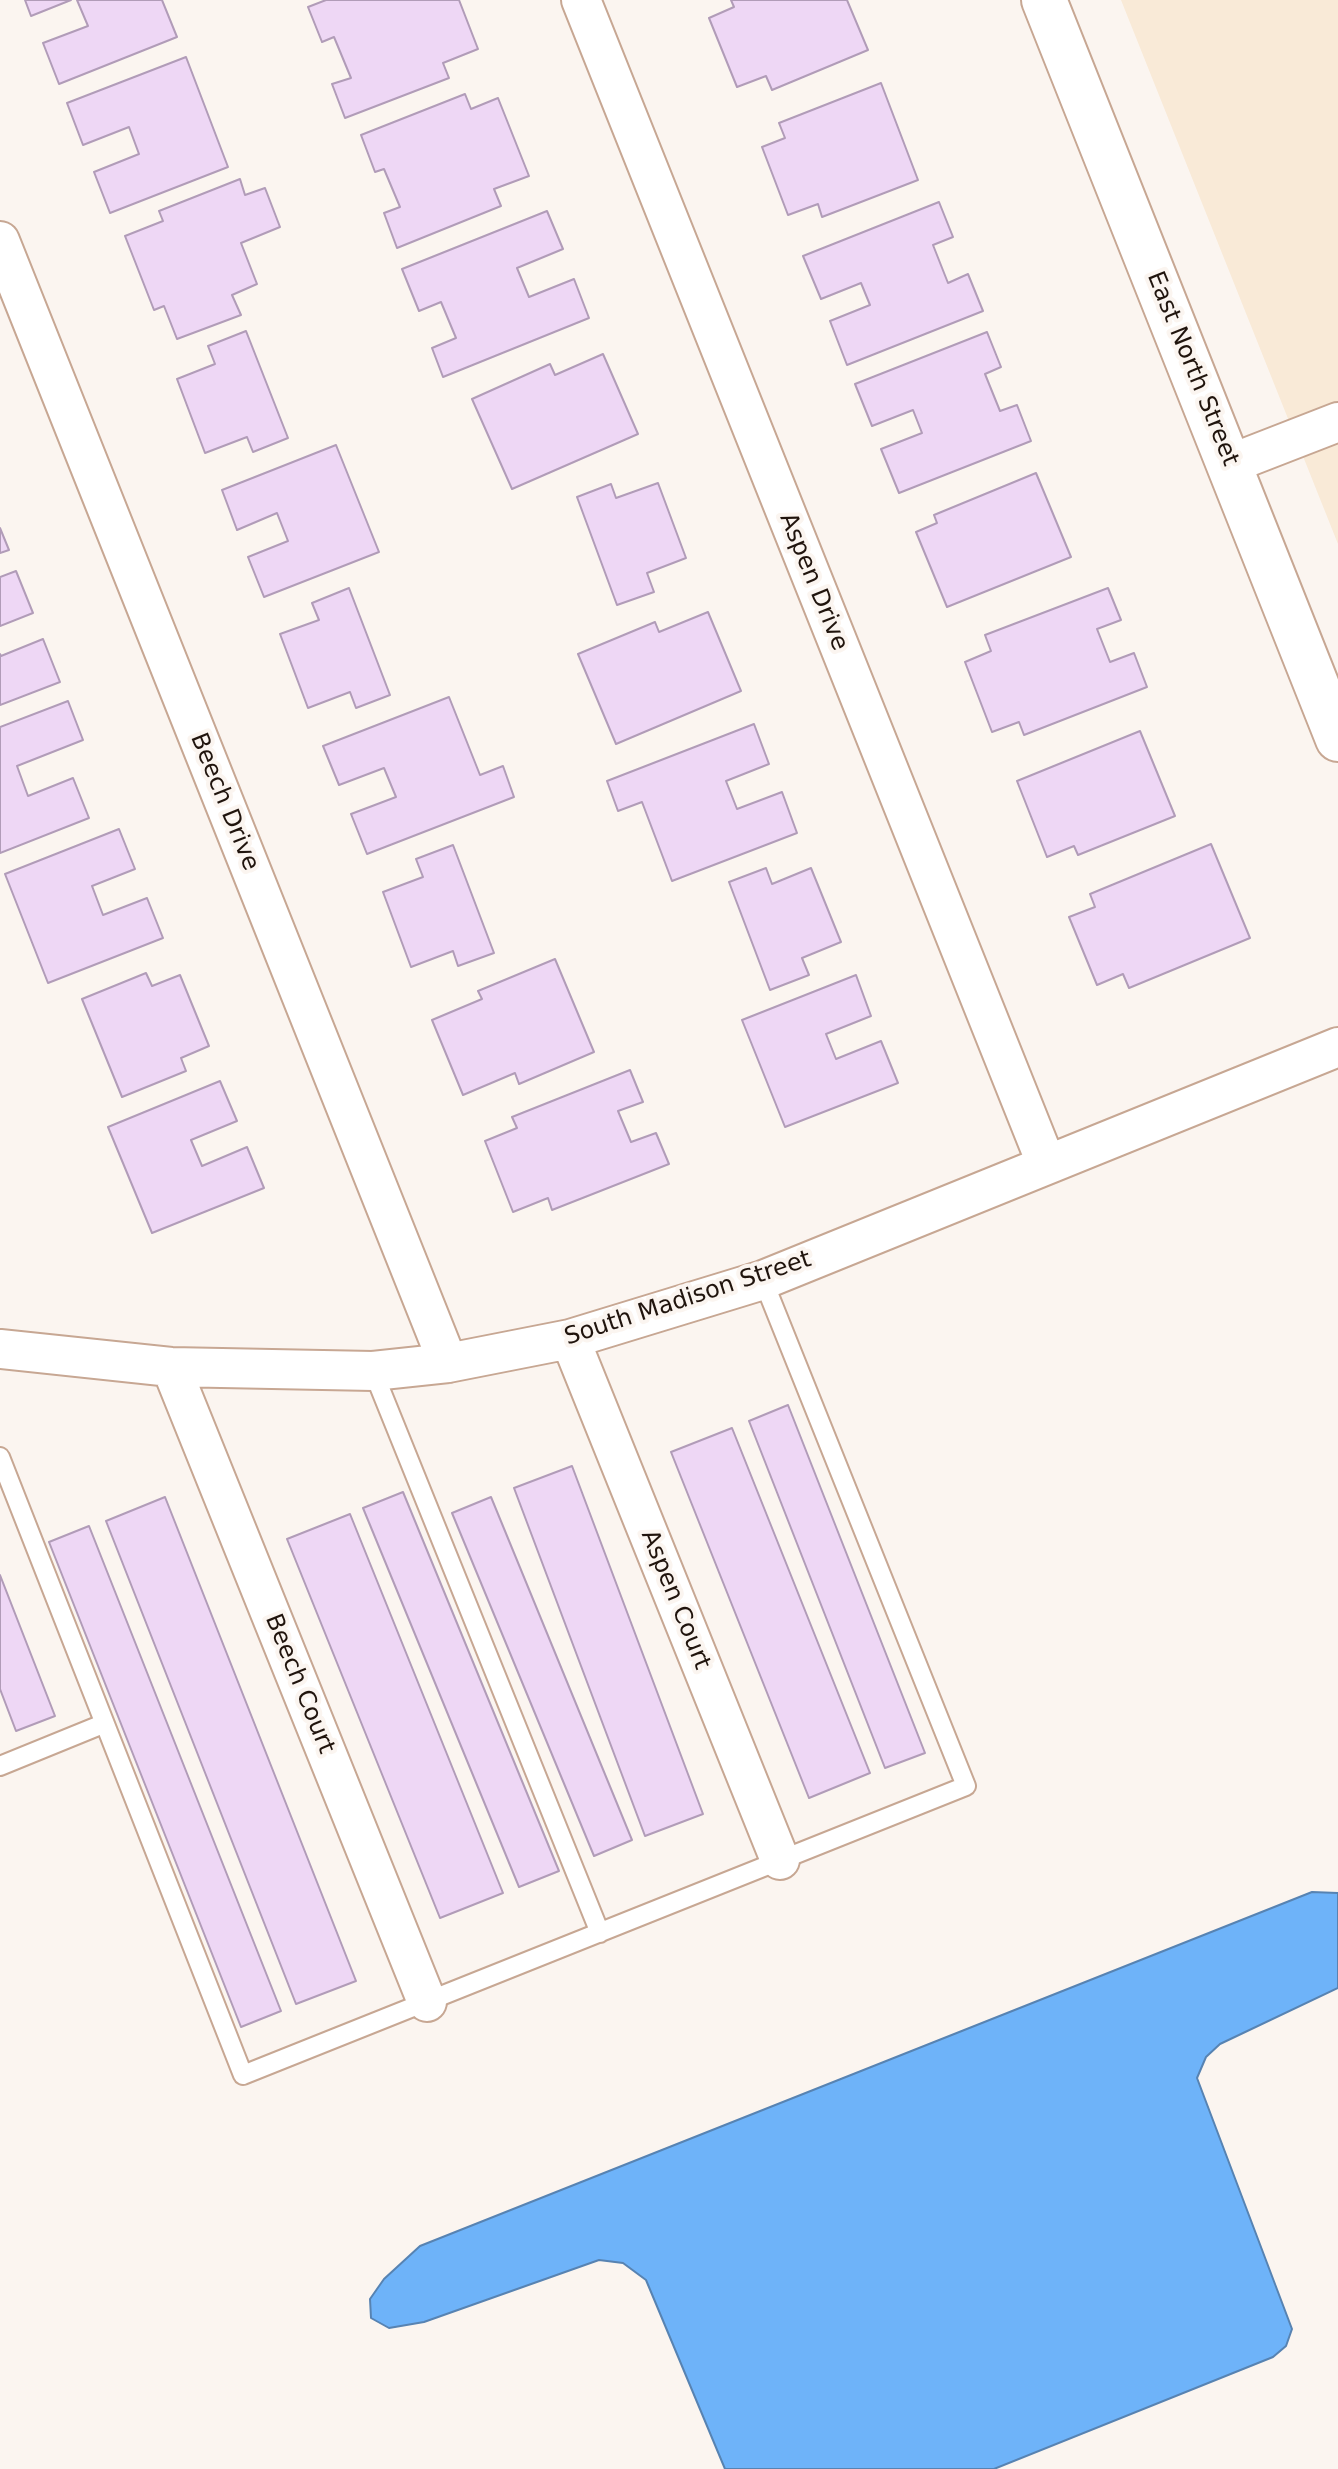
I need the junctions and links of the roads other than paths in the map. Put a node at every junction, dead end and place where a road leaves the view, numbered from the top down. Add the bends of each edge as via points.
1 (581, 0) edge
2 (1044, 0) edge
3 (0, 241) edge
4 (1338, 422) edge
5 (1230, 464) junction
6 (1338, 739) edge
7 (1338, 1047) edge
8 (1046, 1163) junction
9 (763, 1280) junction
10 (570, 1339) junction
11 (0, 1349) edge
12 (448, 1363) junction
13 (171, 1367) junction
14 (373, 1371) junction
15 (0, 1457) edge
16 (103, 1724) junction
17 (0, 1766) edge
18 (780, 1860) junction
19 (600, 1933) junction
20 (427, 2002) junction

1 - 8 street, Aspen Drive
2 - 5 street, East North Street
3 - 12 street, Beech Drive
4 - 5 street
5 - 6 street, East North Street
7 - 8 street, South Madison Street
8 - 9 street, South Madison Street
9 - 10 street, South Madison Street
9 - 18 lane via 966,1786
10 - 12 street, South Madison Street
10 - 18 street, Aspen Court
11 - 13 street, South Madison Street
12 - 14 street, South Madison Street
13 - 14 street, South Madison Street
13 - 20 street, Beech Court
14 - 19 lane
15 - 16 lane
16 - 17 lane
16 - 20 lane via 243,2075
18 - 19 lane
19 - 20 lane

